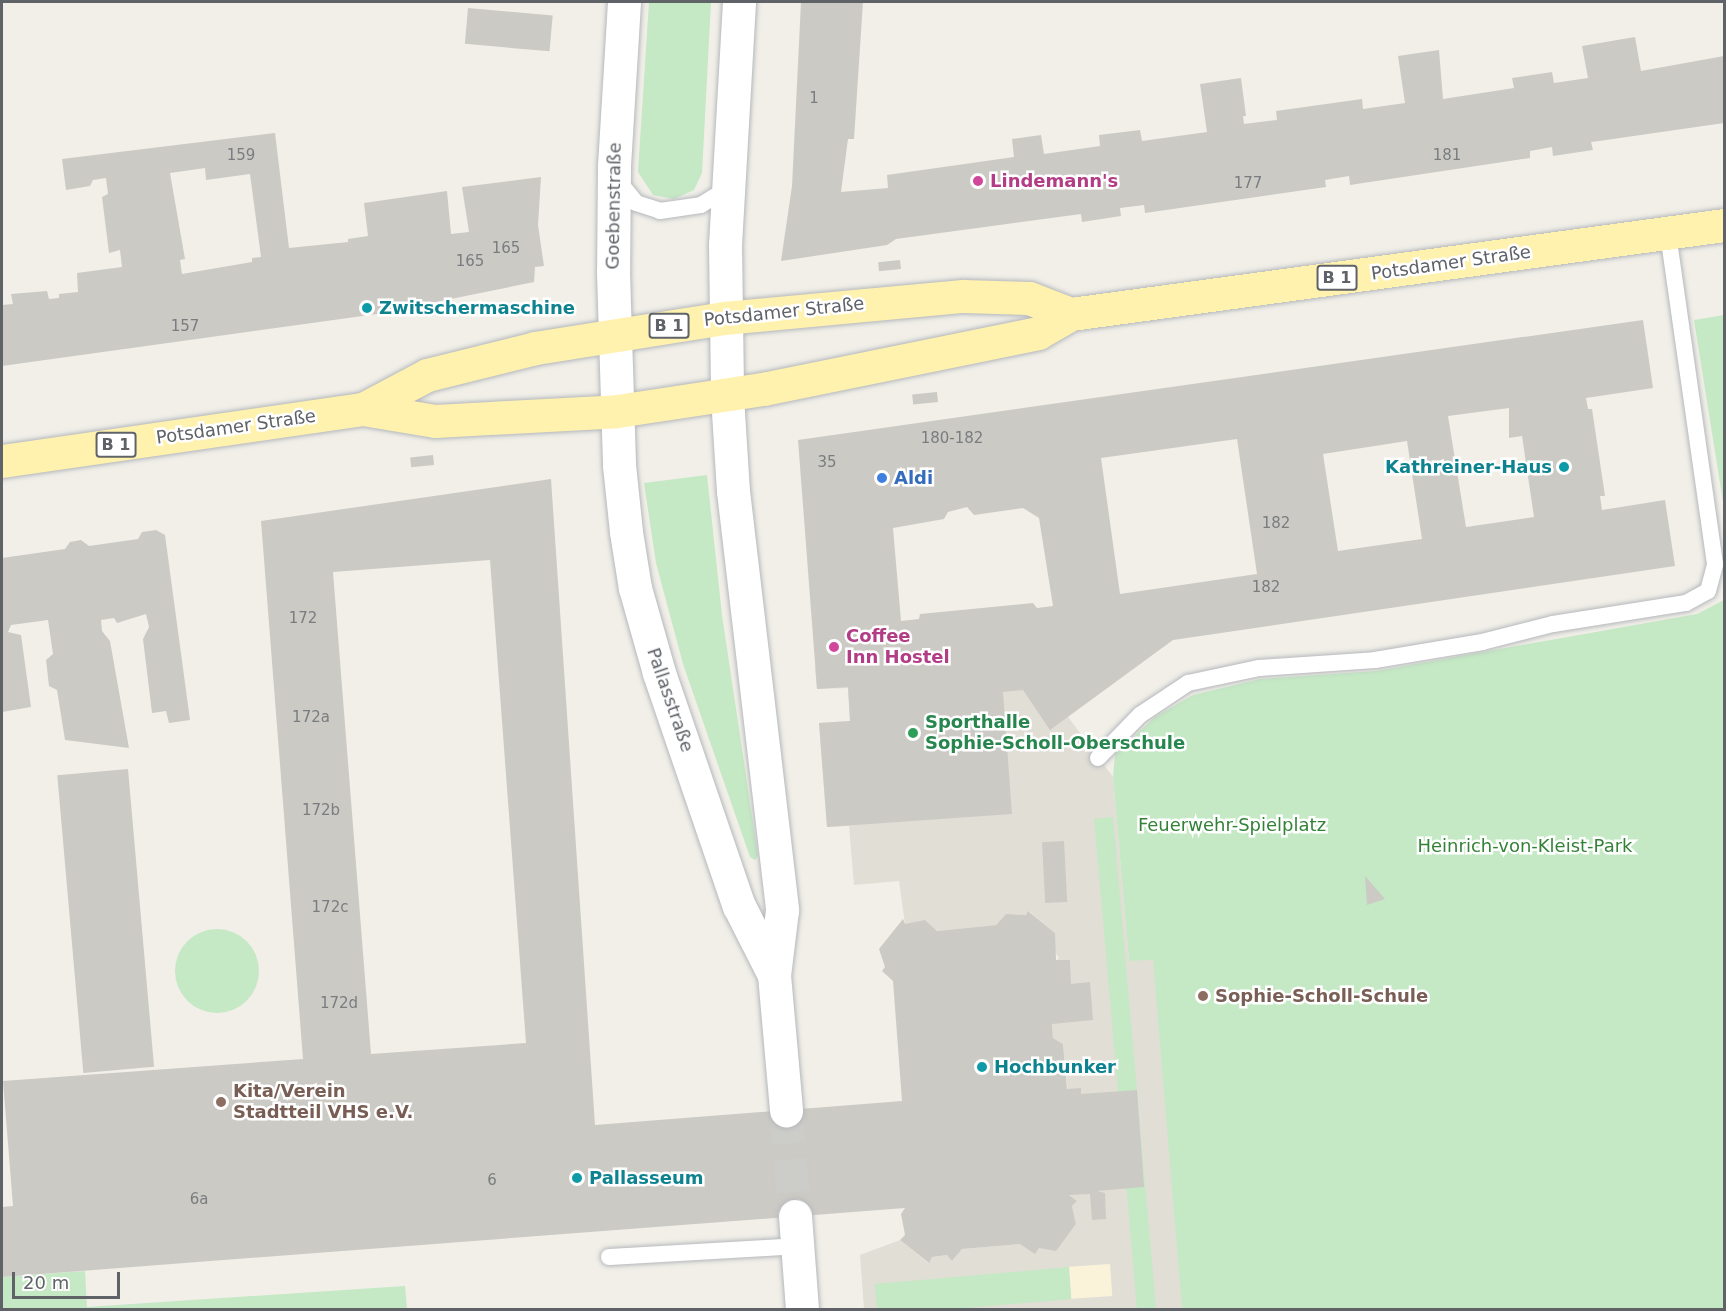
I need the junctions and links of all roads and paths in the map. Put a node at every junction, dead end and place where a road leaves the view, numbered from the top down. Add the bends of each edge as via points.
1 (624, 2) edge
2 (740, 2) edge
3 (614, 175) junction
4 (728, 188) junction
5 (1725, 225) edge
6 (1668, 233) junction
7 (1071, 314) junction
8 (724, 318) junction
9 (614, 335) junction
10 (727, 396) junction
11 (363, 409) junction
12 (617, 411) junction
13 (2, 461) edge
14 (1098, 758) dead end
15 (774, 975) junction
16 (786, 1110) tunnel mouth
17 (796, 1231) joint
18 (609, 1257) dead end
19 (802, 1310) edge

1 - 3 main road, Goebenstraße
2 - 4 main road
3 - 4 lane via 636,203 660,212 701,205
3 - 9 main road, Goebenstraße
4 - 8 main road
5 - 6 main road, Potsdamer Straße / B 1
6 - 7 main road, Potsdamer Straße / B 1
6 - 14 lane via 1715,564 1708,591 1686,603 1553,624 1482,642 1375,660 1259,668 1188,683 1140,715
7 - 8 main road, Potsdamer Straße / B 1 via 1029,298 963,296
7 - 10 main road, Potsdamer Straße / B 1 via 1038,333
8 - 9 main road, Potsdamer Straße / B 1
8 - 10 main road
9 - 11 main road, Potsdamer Straße / B 1 via 535,348 427,375
9 - 12 main road, Goebenstraße
10 - 12 main road, Potsdamer Straße / B 1
10 - 15 main road, Pallasstraße via 733,491 782,910
11 - 12 main road, Potsdamer Straße / B 1 via 435,421
11 - 13 main road, Potsdamer Straße / B 1
12 - 15 main road, Pallasstraße via 626,532 646,631 739,906
15 - 16 main road, Pallasstraße
17 - 18 lane
17 - 19 main road

